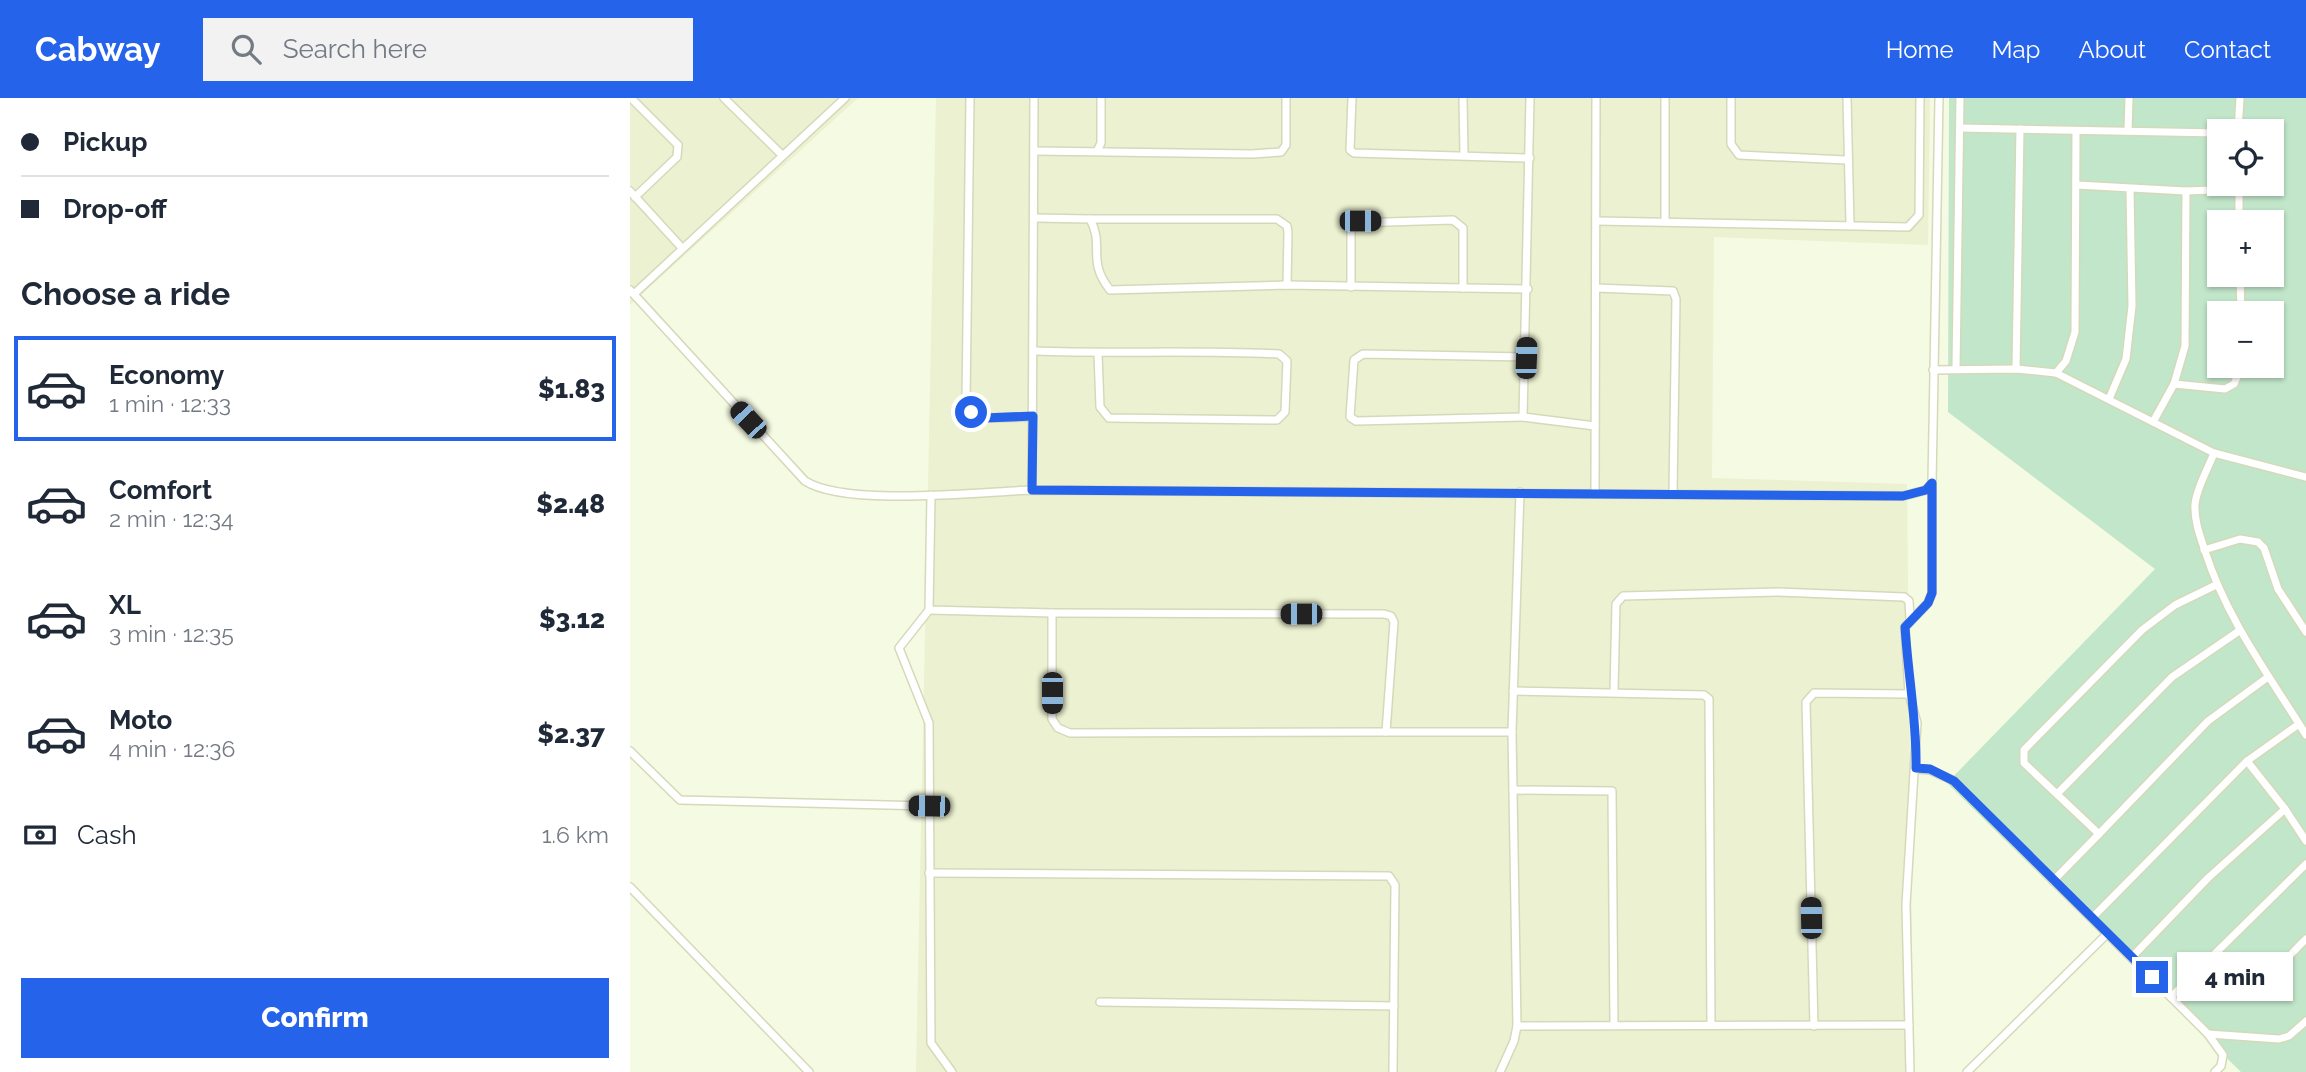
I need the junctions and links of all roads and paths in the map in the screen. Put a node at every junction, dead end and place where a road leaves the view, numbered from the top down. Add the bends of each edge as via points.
1 (631, 98) edge
2 (845, 98) edge
3 (971, 98) edge
4 (1034, 98) edge
5 (1101, 98) edge
6 (1286, 98) edge
7 (1352, 98) edge
8 (1463, 98) edge
9 (1530, 98) edge
10 (1596, 98) edge
11 (1665, 98) edge
12 (1731, 98) edge
13 (1847, 98) edge
14 (1920, 98) edge
15 (1939, 98) edge
16 (1960, 98) edge
17 (2129, 98) edge
18 (2240, 98) edge
19 (727, 99) edge
20 (2239, 119) edge
21 (1960, 128) junction
22 (2021, 129) junction
23 (2128, 131) junction
24 (2076, 132) junction
25 (2207, 133) edge
26 (1035, 151) junction
27 (1097, 152) junction
28 (782, 155) junction
29 (1464, 155) junction
30 (1530, 158) junction
31 (1846, 160) junction
32 (2077, 185) junction
33 (2130, 189) junction
34 (2207, 189) edge
35 (2186, 191) junction
36 (633, 194) edge
37 (1035, 218) junction
38 (1090, 219) junction
39 (1598, 221) junction
40 (1665, 221) junction
41 (1850, 224) junction
42 (682, 248) junction
43 (1287, 285) junction
44 (1351, 287) junction
45 (1463, 288) junction
46 (1596, 288) junction
47 (1528, 289) junction
48 (632, 292) edge
49 (1034, 351) junction
50 (1098, 354) junction
51 (1526, 358) junction
52 (1956, 368) junction
53 (2016, 369) junction
54 (1933, 370) junction
55 (2056, 373) junction
56 (2237, 378) edge
57 (2174, 384) junction
58 (2109, 399) junction
59 (1033, 416) junction
60 (1523, 417) junction
61 (2153, 422) junction
62 (1595, 426) junction
63 (2214, 453) junction
64 (2306, 477) edge
65 (1932, 483) junction
66 (1032, 490) junction
67 (1595, 491) junction
68 (1520, 492) junction
69 (1673, 492) junction
70 (931, 495) junction
71 (2204, 550) junction
72 (2216, 585) junction
73 (929, 610) junction
74 (1052, 614) junction
75 (1910, 619) junction
76 (2239, 631) junction
77 (2306, 632) edge
78 (2268, 677) junction
79 (1513, 691) junction
80 (1614, 691) junction
81 (1909, 694) junction
82 (2299, 724) junction
83 (1386, 732) junction
84 (1512, 732) junction
85 (2306, 736) edge
86 (630, 751) edge
87 (2247, 761) junction
88 (1916, 768) junction
89 (1513, 790) junction
90 (2057, 794) junction
91 (929, 806) junction
92 (2285, 809) junction
93 (2099, 834) junction
94 (2306, 841) edge
95 (2306, 864) edge
96 (929, 873) junction
97 (2053, 881) junction
98 (630, 887) edge
99 (2093, 917) junction
100 (2108, 933) junction
101 (2306, 939) edge
102 (2132, 957) junction
103 (2212, 958) junction
104 (2171, 997) junction
105 (1100, 1002) dead end
106 (1394, 1006) junction
107 (2306, 1021) edge
108 (1614, 1024) junction
109 (1711, 1024) junction
110 (1909, 1024) junction
111 (1517, 1026) junction
112 (1814, 1026) junction
113 (2208, 1034) junction
114 (809, 1072) edge
115 (952, 1072) edge
116 (1393, 1072) edge
117 (1500, 1072) edge
118 (1909, 1072) edge
119 (1967, 1072) edge
120 (2215, 1072) edge

1 - 36 street via 678,145 677,157
2 - 28 street
3 - 59 street via 965,401 971,412 985,418
4 - 26 street
5 - 27 street
6 - 27 street via 1286,145 1280,152
7 - 29 street via 1350,150 1354,153
8 - 29 street
9 - 30 street
10 - 39 street
11 - 40 street
12 - 31 street via 1731,144 1739,155
13 - 31 street
14 - 41 street via 1919,215 1908,227
15 - 54 street
16 - 21 street
17 - 23 street
18 - 20 street
19 - 28 street
21 - 22 street
21 - 52 street
22 - 24 street
22 - 53 street
23 - 24 street
23 - 25 street
24 - 32 street
26 - 27 street
26 - 37 street
28 - 42 street
29 - 30 street
30 - 47 street
31 - 41 street
32 - 33 street
32 - 55 street via 2075,332 2066,361
33 - 35 street
33 - 58 street via 2126,359
34 - 35 street
35 - 57 street via 2185,346
36 - 42 street
37 - 38 street
37 - 49 street
38 - 43 street via 1095,228 1097,274 1110,290
38 - 43 street via 1277,219 1287,226
39 - 40 street
39 - 46 street
40 - 41 street
42 - 48 street
43 - 44 street
44 - 45 street
44 - 45 street via 1354,223 1453,220 1463,228
45 - 47 street
46 - 62 street
46 - 69 street via 1673,291
47 - 51 street
48 - 70 street via 806,481 833,494
49 - 50 street
49 - 59 street
50 - 50 street via 1190,350 1279,354 1287,361 1285,412 1277,420 1109,418 1100,407
51 - 60 street
51 - 60 street via 1363,354 1354,360 1350,389 1350,417 1356,421
52 - 53 street
52 - 54 street
53 - 55 street
54 - 65 street
55 - 58 street
56 - 57 street via 2225,389
57 - 61 street
58 - 61 street
59 - 66 street
60 - 62 street
61 - 63 street
62 - 67 street
63 - 64 street
63 - 71 street via 2195,502
65 - 69 street via 1926,490 1903,496
65 - 75 street via 1932,593
66 - 68 street
66 - 70 street
67 - 68 street
67 - 69 street
68 - 79 street
70 - 73 street
71 - 72 street
71 - 77 street via 2240,538 2258,542 2278,589
72 - 76 street
72 - 90 street via 2175,605 2142,630 2025,750 2024,763
73 - 74 street
73 - 91 street via 899,648 929,723
74 - 83 street via 1052,719 1058,729 1070,733
74 - 83 street via 1391,616
75 - 80 street via 1909,601 1904,597 1777,592 1623,596 1616,604
75 - 81 street via 1905,627
76 - 78 street
76 - 90 street via 2172,677
78 - 82 street
78 - 93 street via 2208,721
79 - 80 street
79 - 84 street
80 - 109 street via 1704,695 1711,705
81 - 88 street via 1917,723
81 - 112 street via 1814,694 1806,702
82 - 85 street
82 - 87 street
83 - 84 street
84 - 89 street
86 - 91 street via 680,800
87 - 92 street
87 - 99 street
88 - 97 street via 1930,769 1954,781
88 - 110 street via 1906,905
89 - 108 street via 1612,791
89 - 111 street
90 - 93 street
91 - 96 street
92 - 94 street
92 - 102 street via 2208,878
93 - 97 street
95 - 103 street
96 - 106 street via 1389,876 1395,885
96 - 115 street via 931,1043
97 - 99 street
98 - 114 street
99 - 100 street
100 - 102 street
100 - 119 street
101 - 103 street via 2264,982 2248,984
102 - 104 street
103 - 104 street
104 - 113 street
105 - 106 street
106 - 116 street
107 - 113 street via 2279,1040
108 - 109 street
108 - 111 street
109 - 112 street
110 - 112 street
110 - 118 street
111 - 117 street
113 - 120 street via 2223,1055

